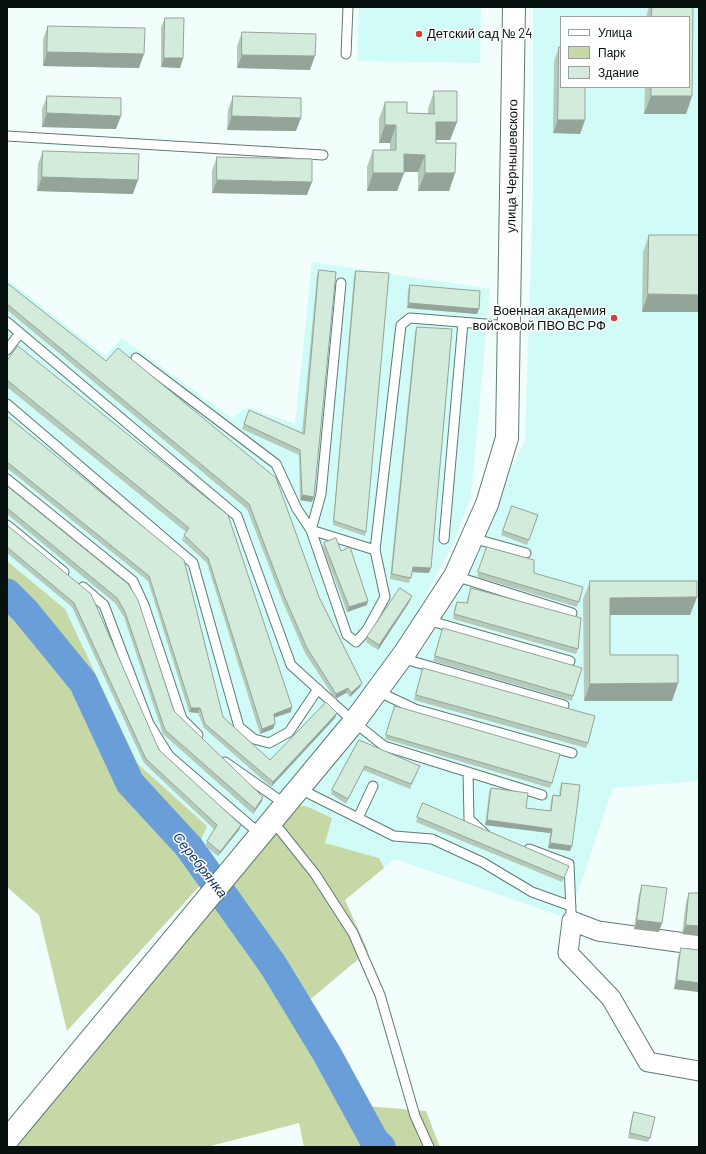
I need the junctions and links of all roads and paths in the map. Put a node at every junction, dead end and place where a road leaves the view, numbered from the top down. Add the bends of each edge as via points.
1 (348, 7) edge
2 (514, 7) edge
3 (346, 54) dead end
4 (7, 136) edge
5 (323, 155) dead end
6 (341, 283) dead end
7 (7, 322) edge
8 (463, 322) junction
9 (510, 326) junction
10 (20, 332) junction
11 (7, 350) edge
12 (136, 358) dead end
13 (7, 404) edge
14 (7, 479) edge
15 (7, 525) edge
16 (311, 530) junction
17 (472, 538) junction
18 (444, 539) dead end
19 (375, 550) junction
20 (526, 552) dead end
21 (455, 576) junction
22 (572, 613) dead end
23 (427, 620) junction
24 (401, 658) junction
25 (570, 660) dead end
26 (318, 689) junction
27 (377, 691) junction
28 (564, 704) dead end
29 (354, 722) junction
30 (204, 741) edge
31 (572, 753) dead end
32 (220, 758) edge
33 (468, 772) junction
34 (373, 786) dead end
35 (542, 795) dead end
36 (274, 817) junction
37 (358, 818) junction
38 (497, 838) edge
39 (519, 846) edge
40 (571, 914) junction
41 (699, 945) edge
42 (699, 1071) edge
43 (7, 1140) edge
44 (429, 1147) edge

1 - 3 lane
2 - 9 street, улица Чернышевского
4 - 5 lane
6 - 16 lane via 321,494
7 - 10 lane
8 - 9 lane
8 - 18 lane
8 - 19 lane via 410,318 401,325
9 - 17 street, улица Чернышевского via 507,438 487,504
10 - 11 lane
10 - 26 lane via 237,516 291,665
12 - 16 lane via 276,464 297,509
13 - 26 lane via 193,563 239,727 254,739 270,743 288,732
14 - 30 lane via 133,581 144,605 182,719
15 - 36 lane via 104,605 149,724 169,756
16 - 19 lane
16 - 19 lane via 347,635 356,642 367,630 385,597
17 - 20 lane
17 - 21 street, улица Чернышевского
21 - 22 lane
21 - 23 street, улица Чернышевского
23 - 24 street, улица Чернышевского
23 - 25 lane
24 - 27 street, улица Чернышевского
24 - 28 lane
26 - 29 lane
27 - 29 street, улица Чернышевского
27 - 31 lane via 415,709
29 - 33 lane via 384,746
29 - 36 street, улица Чернышевского
32 - 36 lane
33 - 35 lane
33 - 38 lane via 469,819 482,833
34 - 37 lane
36 - 37 lane
36 - 43 street, улица Чернышевского
36 - 44 lane via 353,933 380,995 415,1116
37 - 40 lane via 394,836 432,839 482,862
39 - 40 lane via 569,864
40 - 41 street via 598,931
40 - 42 street via 568,953 611,998 648,1062

